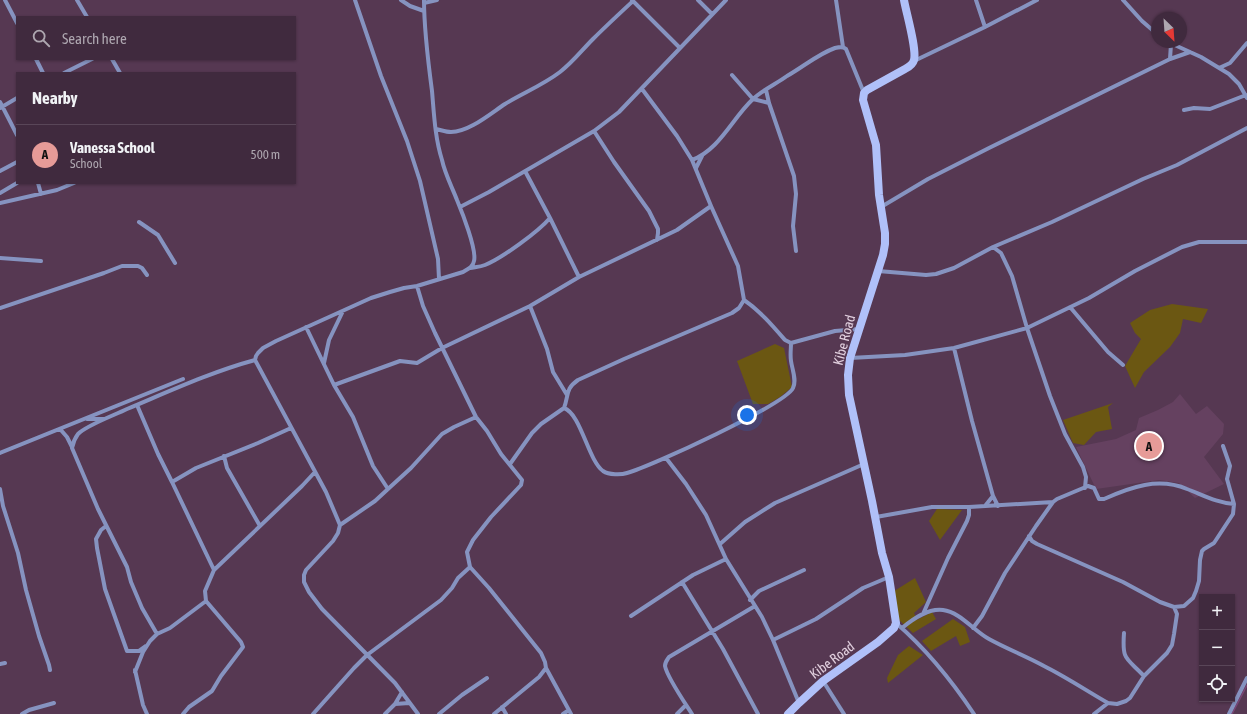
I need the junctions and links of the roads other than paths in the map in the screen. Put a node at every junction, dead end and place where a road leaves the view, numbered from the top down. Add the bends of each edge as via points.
1 (5, 0) edge
2 (77, 0) edge
3 (355, 0) edge
4 (401, 0) edge
5 (437, 0) edge
6 (632, 0) edge
7 (698, 0) edge
8 (726, 0) edge
9 (836, 0) edge
10 (904, 0) edge
11 (976, 0) edge
12 (1037, 0) edge
13 (1123, 0) edge
14 (424, 2) edge
15 (424, 11) junction
16 (712, 14) junction
17 (86, 16) edge
18 (16, 21) edge
19 (985, 27) junction
20 (1151, 29) edge
21 (1247, 42) edge
22 (843, 47) junction
23 (680, 48) junction
24 (1170, 48) edge
25 (1181, 48) edge
26 (1190, 52) junction
27 (1170, 59) junction
28 (36, 60) edge
29 (90, 60) edge
30 (113, 60) edge
31 (914, 61) junction
32 (1219, 68) junction
33 (42, 72) edge
34 (66, 72) edge
35 (119, 72) edge
36 (732, 75) dead end
37 (642, 89) junction
38 (766, 90) junction
39 (864, 93) junction
40 (1246, 97) edge
41 (16, 99) edge
42 (753, 99) junction
43 (0, 102) edge
44 (769, 103) junction
45 (1, 107) edge
46 (1184, 110) dead end
47 (1247, 128) edge
48 (436, 129) junction
49 (594, 131) junction
50 (16, 133) edge
51 (702, 155) junction
52 (692, 160) junction
53 (16, 163) edge
54 (696, 168) junction
55 (0, 171) edge
56 (525, 171) junction
57 (16, 184) edge
58 (38, 184) edge
59 (72, 184) edge
60 (0, 193) edge
61 (41, 194) junction
62 (0, 203) edge
63 (711, 206) junction
64 (460, 207) junction
65 (881, 207) junction
66 (550, 218) junction
67 (140, 222) dead end
68 (657, 240) junction
69 (1004, 242) junction
70 (1247, 242) edge
71 (993, 247) junction
72 (796, 251) dead end
73 (1001, 253) junction
74 (0, 258) edge
75 (41, 261) dead end
76 (175, 262) dead end
77 (470, 268) junction
78 (878, 271) junction
79 (147, 275) dead end
80 (579, 277) junction
81 (439, 279) junction
82 (417, 286) junction
83 (744, 300) junction
84 (530, 306) junction
85 (1070, 307) junction
86 (0, 308) edge
87 (343, 311) junction
88 (306, 327) junction
89 (1026, 328) junction
90 (859, 329) junction
91 (791, 343) junction
92 (442, 348) junction
93 (954, 348) junction
94 (850, 358) junction
95 (255, 360) junction
96 (324, 364) junction
97 (1123, 366) dead end
98 (183, 379) dead end
99 (334, 385) junction
100 (567, 395) junction
101 (137, 405) junction
102 (564, 408) junction
103 (476, 417) junction
104 (104, 419) junction
105 (84, 420) junction
106 (291, 428) junction
107 (60, 429) junction
108 (1223, 446) dead end
109 (72, 448) junction
110 (0, 452) edge
111 (224, 456) junction
112 (666, 458) junction
113 (510, 464) junction
114 (864, 464) junction
115 (315, 472) junction
116 (172, 482) junction
117 (1085, 488) junction
118 (0, 489) edge
119 (388, 489) junction
120 (993, 496) junction
121 (1053, 502) junction
122 (1040, 503) junction
123 (1234, 504) junction
124 (985, 506) junction
125 (998, 506) junction
126 (969, 507) junction
127 (1045, 514) junction
128 (876, 517) junction
129 (340, 525) junction
130 (106, 526) junction
131 (260, 526) junction
132 (1029, 536) junction
133 (720, 544) junction
134 (726, 559) junction
135 (470, 567) junction
136 (214, 570) junction
137 (804, 570) dead end
138 (889, 577) junction
139 (682, 582) junction
140 (759, 591) junction
141 (746, 594) junction
142 (750, 600) junction
143 (206, 601) junction
144 (754, 606) junction
145 (1174, 607) junction
146 (923, 614) junction
147 (631, 616) dead end
148 (899, 625) junction
149 (973, 628) junction
150 (712, 632) junction
151 (1124, 633) dead end
152 (157, 634) junction
153 (773, 640) junction
154 (146, 646) junction
155 (367, 655) junction
156 (0, 664) edge
157 (5, 664) dead end
158 (546, 668) junction
159 (50, 670) dead end
160 (1144, 676) junction
161 (486, 678) dead end
162 (1247, 678) edge
163 (823, 681) junction
164 (402, 692) junction
165 (54, 703) dead end
166 (409, 703) junction
167 (799, 703) junction
168 (1108, 703) junction
169 (395, 704) junction
170 (686, 705) junction
171 (502, 707) junction
172 (570, 712) edge
173 (22, 714) edge
174 (147, 714) edge
175 (183, 714) edge
176 (313, 714) edge
177 (384, 714) edge
178 (418, 714) edge
179 (439, 714) edge
180 (494, 714) edge
181 (506, 714) edge
182 (562, 714) edge
183 (678, 714) edge
184 (692, 714) edge
185 (758, 714) edge
186 (788, 714) edge
187 (844, 714) edge
188 (974, 714) edge
189 (1094, 714) edge
190 (1229, 714) edge

1 - 18 street
2 - 17 street
3 - 81 street via 420,181 438,259
4 - 15 street
5 - 14 street
6 - 23 street
6 - 48 street via 561,72 459,131
7 - 16 street
8 - 16 street
9 - 22 street
10 - 31 street via 914,45
11 - 19 street
12 - 19 street
13 - 20 street
14 - 15 street
15 - 48 street
16 - 23 street
19 - 31 street
21 - 32 street via 1230,63
22 - 38 street via 823,54
22 - 39 street via 849,53
23 - 37 street
24 - 27 street
25 - 26 street
26 - 27 street
26 - 32 street
27 - 65 street via 928,179
28 - 33 street
29 - 34 street
30 - 35 street
31 - 39 street via 910,66 870,87
32 - 40 street via 1239,84
36 - 42 street
37 - 49 street via 619,112
37 - 52 street
38 - 42 street
38 - 44 street
39 - 65 street, Kibe Road via 863,100 876,145 878,195
40 - 46 street via 1210,109
41 - 45 street
42 - 44 street
42 - 51 street via 716,143
43 - 45 street
44 - 72 street via 796,187
45 - 50 street
47 - 69 street via 1177,165
48 - 64 street via 442,161
49 - 56 street
49 - 68 street via 649,211 658,229
51 - 52 street
51 - 54 street
52 - 54 street
53 - 55 street
54 - 63 street
56 - 64 street
56 - 66 street
57 - 60 street
58 - 61 street
59 - 61 street
61 - 62 street
63 - 68 street
63 - 83 street via 738,266
64 - 77 street via 474,253 474,262
65 - 78 street, Kibe Road via 885,244
66 - 77 street via 539,230 494,261
66 - 80 street
67 - 76 street via 158,235
68 - 80 street
69 - 71 street
69 - 73 street
70 - 85 street via 1190,244
71 - 73 street
71 - 78 street via 954,268 936,274 915,275
73 - 89 street via 1012,276
74 - 75 street
77 - 81 street
78 - 90 street, Kibe Road
79 - 86 street via 138,266 122,266
80 - 84 street
81 - 82 street
82 - 87 street via 371,298
82 - 92 street
83 - 91 street via 756,308 785,340
83 - 100 street via 732,313 578,380 568,389
84 - 92 street
84 - 100 street via 553,372
85 - 89 street
85 - 97 street
87 - 88 street
87 - 96 street via 329,340
88 - 95 street via 263,348
88 - 96 street
89 - 93 street
89 - 117 street via 1057,414 1083,468 1086,477
90 - 91 street via 835,331
90 - 94 street, Kibe Road
91 - 112 street via 790,353 795,381 789,393 765,409
92 - 99 street via 417,363 400,361
92 - 103 street
93 - 94 street via 905,355
93 - 120 street
94 - 114 street, Kibe Road via 849,395
95 - 101 street via 212,373
95 - 106 street
96 - 99 street
98 - 105 street
99 - 119 street via 353,417 374,466
100 - 102 street
101 - 104 street
101 - 116 street
102 - 112 street via 574,417 603,471 625,474
102 - 113 street via 532,433
103 - 113 street
103 - 119 street via 442,434
104 - 105 street
104 - 109 street via 79,433
105 - 107 street
106 - 111 street
106 - 115 street
107 - 109 street
107 - 110 street
108 - 123 street via 1230,466 1227,479
109 - 130 street
111 - 116 street
111 - 131 street via 227,468
112 - 133 street via 706,515
113 - 135 street via 522,480 521,485 472,540 467,552
114 - 128 street, Kibe Road
114 - 133 street via 775,503 745,522
115 - 129 street
115 - 131 street
116 - 136 street
117 - 121 street
117 - 123 street via 1092,487 1102,499 1132,487 1152,483 1165,484 1186,489 1214,501
118 - 159 street
119 - 129 street
120 - 124 street
120 - 125 street
121 - 122 street
121 - 127 street
122 - 125 street
122 - 127 street
123 - 145 street via 1233,514 1216,541 1202,552 1199,581 1193,598 1184,606
124 - 125 street
124 - 126 street
126 - 128 street via 932,507
126 - 146 street via 967,521
127 - 132 street
128 - 138 street, Kibe Road
129 - 155 street via 333,542 306,570 304,582 322,609
130 - 152 street via 127,567 142,608
130 - 154 street via 96,539 105,589 127,651 139,651
131 - 136 street
132 - 145 street via 1036,544
132 - 149 street
133 - 134 street
134 - 139 street
134 - 141 street
135 - 155 street via 441,600
135 - 158 street via 540,653
136 - 143 street via 205,591
137 - 140 street
138 - 148 street, Kibe Road
138 - 153 street via 853,593 816,619
139 - 147 street
139 - 150 street
140 - 141 street
140 - 142 street
141 - 142 street
142 - 144 street
143 - 152 street via 170,628
143 - 175 street via 241,642 242,647 212,691
144 - 150 street
144 - 153 street
145 - 160 street via 1177,614 1172,645
146 - 148 street
146 - 149 street via 933,610 948,611
148 - 163 street, Kibe Road
148 - 188 street via 946,676
149 - 168 street via 990,640 1045,666
150 - 170 street via 666,661 665,666
150 - 185 street
151 - 160 street via 1123,652
152 - 154 street
153 - 167 street
154 - 174 street via 135,670
155 - 164 street
155 - 176 street
156 - 157 street
158 - 171 street via 539,677
158 - 172 street
160 - 168 street via 1130,698 1117,704
161 - 179 street
162 - 190 street
163 - 167 street, Kibe Road
163 - 187 street
164 - 166 street
164 - 169 street
165 - 173 street
166 - 169 street
166 - 178 street
167 - 186 street, Kibe Road
168 - 189 street
169 - 177 street
170 - 183 street
170 - 184 street
171 - 180 street
171 - 181 street
172 - 182 street

